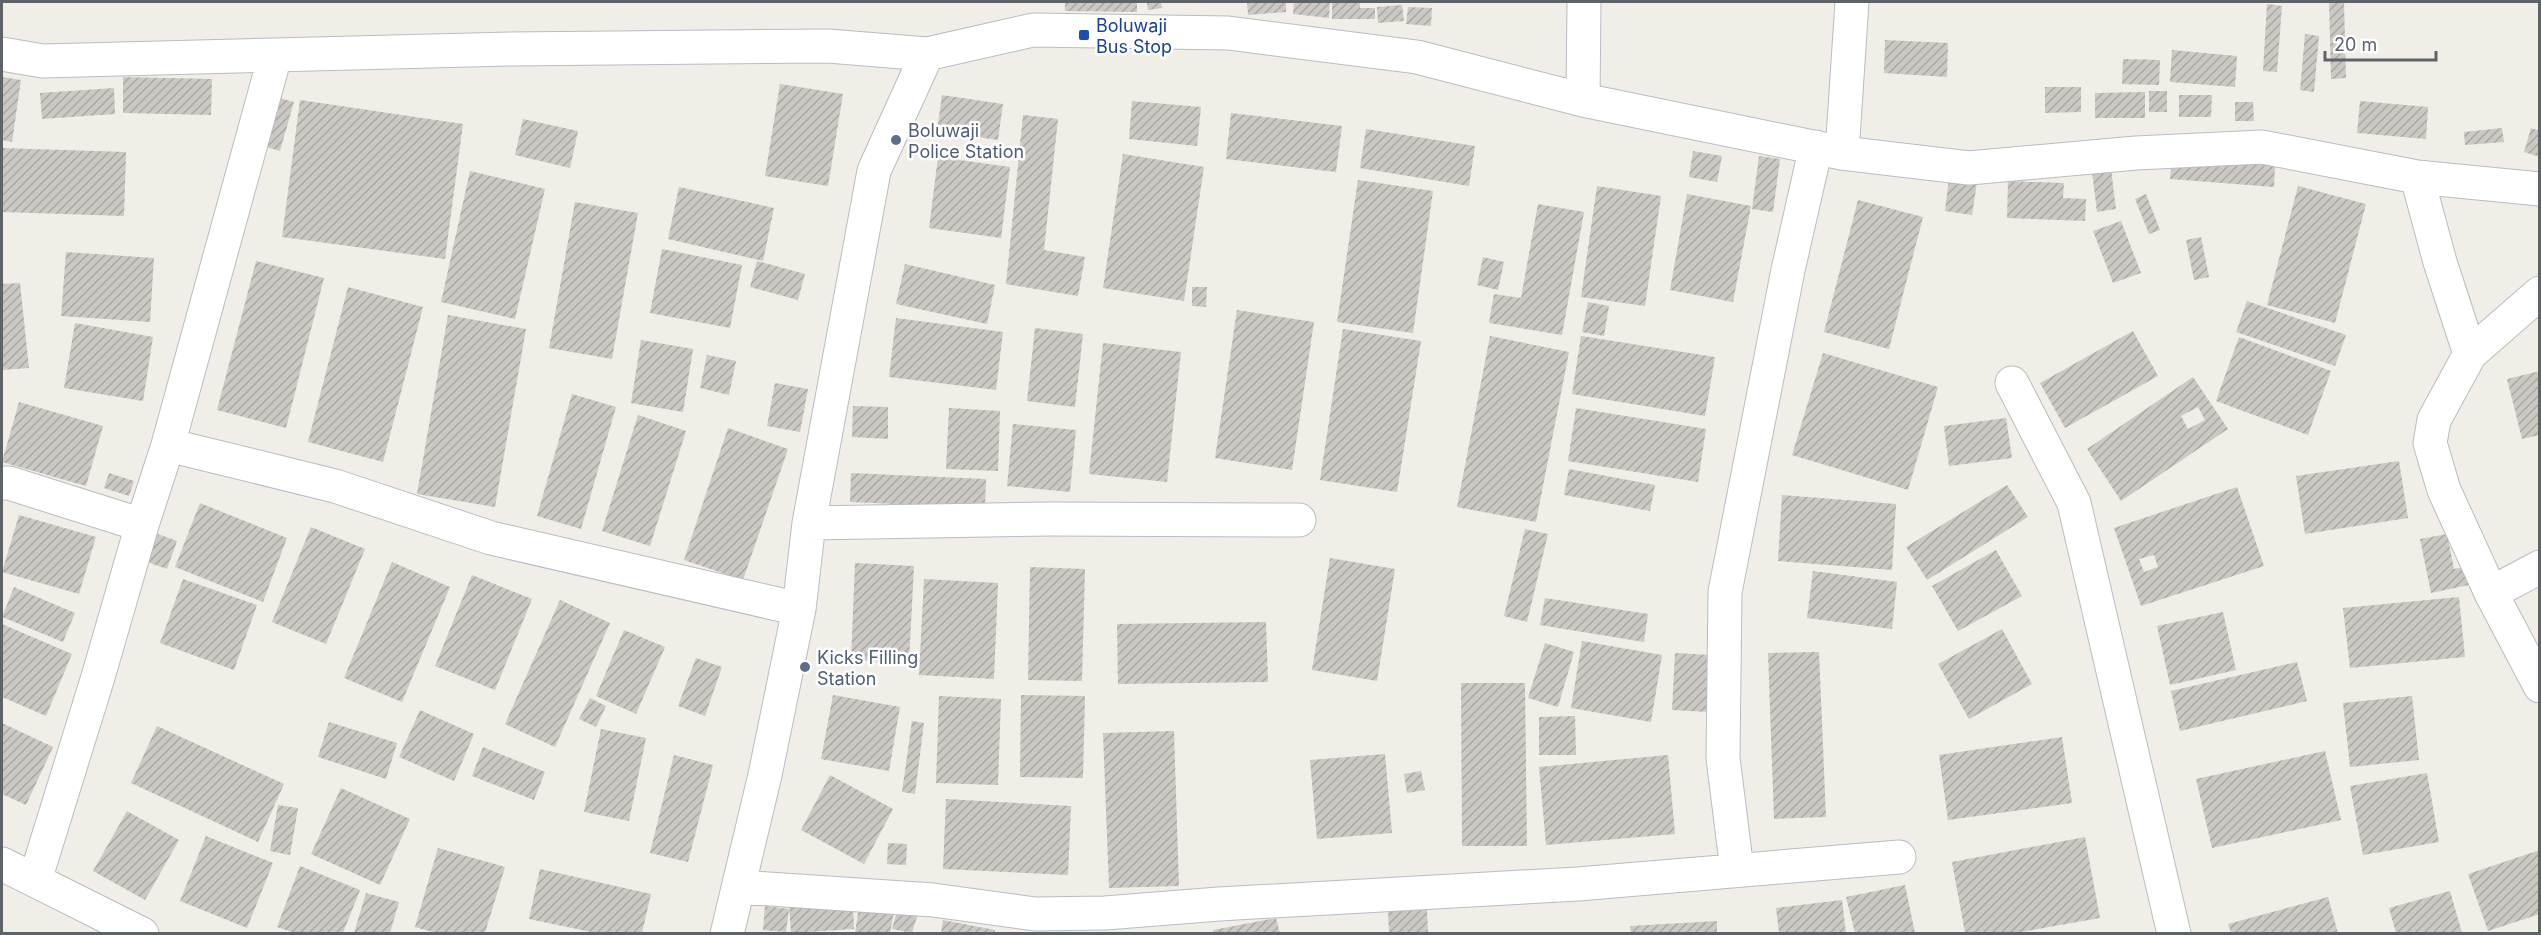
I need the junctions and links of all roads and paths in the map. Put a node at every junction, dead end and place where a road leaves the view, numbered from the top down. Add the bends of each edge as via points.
1 (1584, 2) edge
2 (1852, 2) edge
3 (2, 54) edge
4 (927, 54) junction
5 (275, 56) junction
6 (1583, 100) junction
7 (1829, 150) junction
8 (2417, 177) junction
9 (2540, 189) edge
10 (2540, 293) edge
11 (2470, 354) junction
12 (2012, 383) dead end
13 (168, 445) junction
14 (2, 483) edge
15 (1299, 520) dead end
16 (809, 523) junction
17 (142, 525) junction
18 (2540, 567) edge
19 (2492, 593) junction
20 (799, 609) junction
21 (2540, 686) edge
22 (1899, 857) dead end
23 (2, 864) edge
24 (1737, 870) junction
25 (35, 880) junction
26 (738, 887) junction
27 (142, 933) edge
28 (727, 933) edge
29 (2174, 933) edge

1 - 6 street
2 - 7 street
3 - 5 street via 43,61
4 - 5 street via 828,46
4 - 6 street via 1033,30 1228,33 1417,57
4 - 16 street via 874,171
5 - 13 street
6 - 7 street
7 - 8 street via 1969,168 2136,153 2262,147
7 - 24 street via 1788,270 1725,592 1723,758
8 - 9 street
8 - 11 street
10 - 11 street
11 - 19 street via 2434,420 2430,443 2444,490
12 - 29 street via 2074,504
13 - 17 street
13 - 20 street via 335,486 491,538
14 - 17 street
15 - 16 street
16 - 20 street
17 - 25 street
18 - 19 street
19 - 21 street
20 - 26 street
22 - 24 street
23 - 25 street
24 - 26 street via 1578,884 1105,913 1035,914 933,900
25 - 27 street
26 - 28 street

